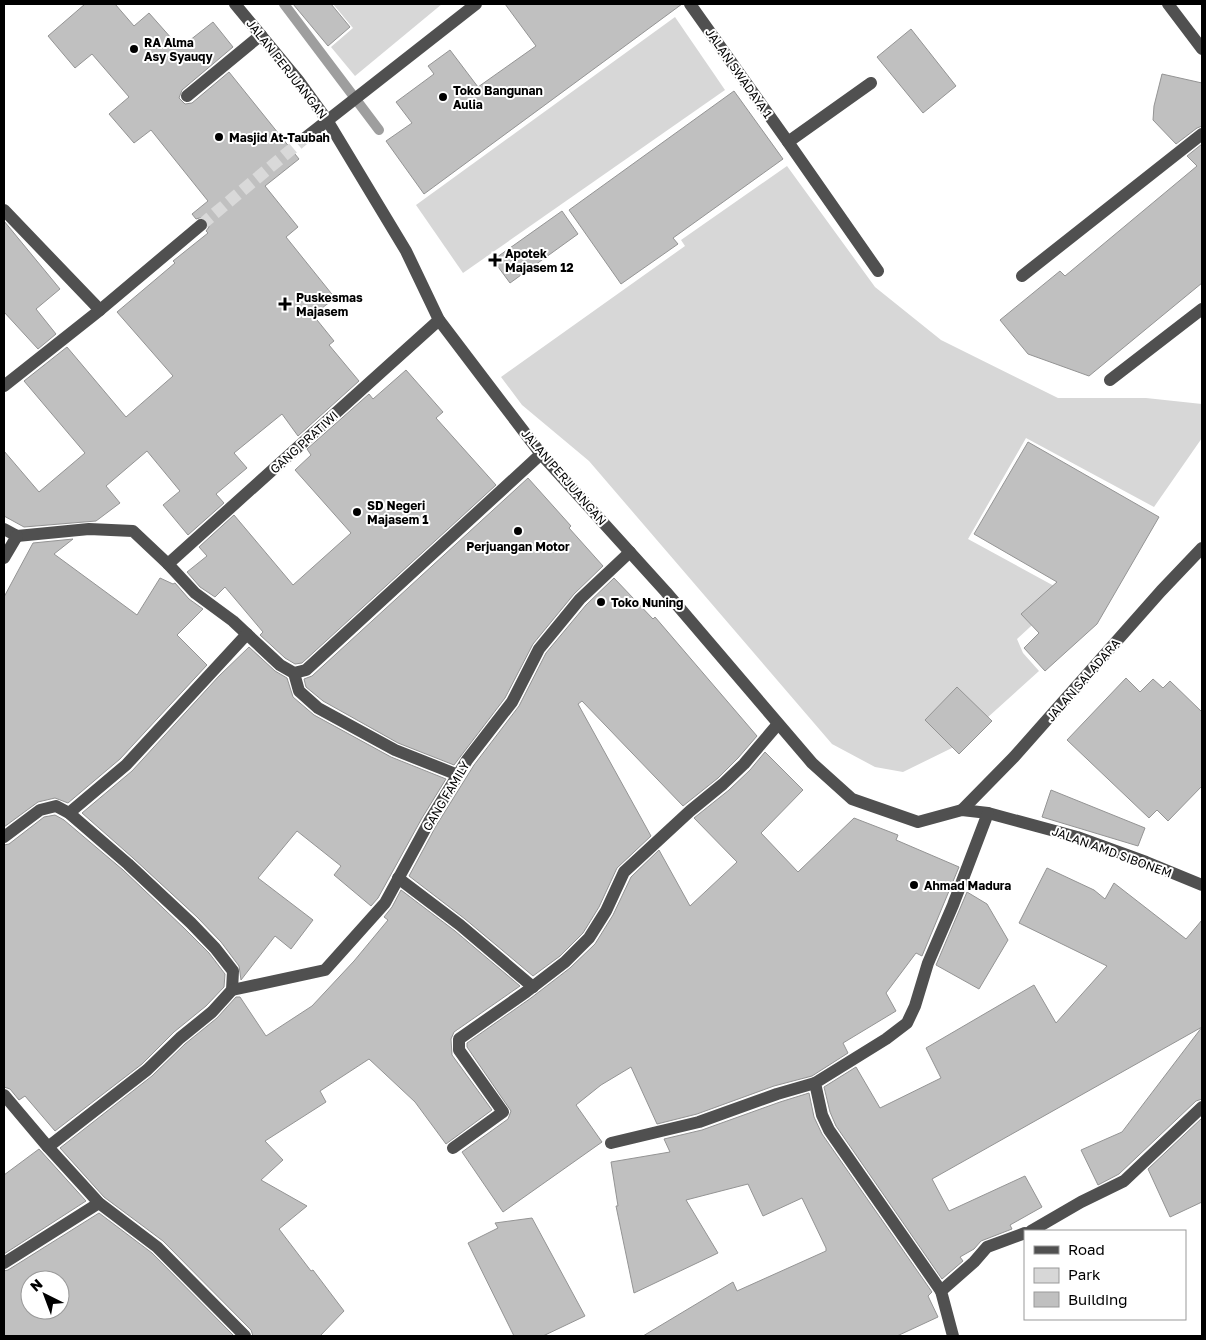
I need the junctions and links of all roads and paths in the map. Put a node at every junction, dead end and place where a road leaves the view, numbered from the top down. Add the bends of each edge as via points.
1 (235, 4) edge
2 (476, 4) edge
3 (690, 4) edge
4 (1168, 4) edge
5 (261, 35) junction
6 (1202, 49) edge
7 (871, 83) dead end
8 (187, 96) dead end
9 (332, 116) junction
10 (1202, 134) edge
11 (305, 138) tunnel mouth
12 (788, 142) junction
13 (4, 210) edge
14 (201, 225) tunnel mouth
15 (878, 271) dead end
16 (1022, 276) dead end
17 (1202, 309) edge
18 (100, 310) junction
19 (439, 320) junction
20 (1110, 380) dead end
21 (4, 386) edge
22 (540, 454) junction
23 (4, 529) edge
24 (17, 536) junction
25 (1202, 548) edge
26 (630, 552) junction
27 (4, 558) edge
28 (168, 564) junction
29 (247, 634) junction
30 (294, 673) junction
31 (778, 724) junction
32 (458, 775) junction
33 (962, 810) junction
34 (69, 813) junction
35 (988, 813) junction
36 (4, 837) edge
37 (398, 878) junction
38 (1202, 885) edge
39 (533, 987) junction
40 (232, 990) junction
41 (815, 1083) junction
42 (4, 1095) edge
43 (1202, 1106) edge
44 (611, 1143) dead end
45 (48, 1147) junction
46 (453, 1148) dead end
47 (99, 1203) junction
48 (1033, 1230) edge
49 (1024, 1234) edge
50 (4, 1263) edge
51 (941, 1291) junction
52 (246, 1336) edge
53 (953, 1336) edge

1 - 5 street, JALAN PERJUANGAN
2 - 9 street
3 - 12 street, JALAN SWADAYA 1
4 - 6 street
5 - 8 street
5 - 9 street, JALAN PERJUANGAN
7 - 12 street
9 - 11 street
9 - 19 street, JALAN PERJUANGAN via 406,251
10 - 16 street
12 - 15 street, JALAN SWADAYA 1
13 - 18 street
14 - 18 street
17 - 20 street
18 - 21 street
19 - 22 street, JALAN PERJUANGAN
19 - 28 street, GANG PRATIWI
22 - 26 street, JALAN PERJUANGAN
22 - 30 street via 306,670
23 - 24 street
24 - 27 street
24 - 28 street via 89,529 133,531
25 - 33 street, JALAN SALADARA via 1014,758
26 - 31 street, JALAN PERJUANGAN
26 - 32 street, GANG FAMILY via 580,599 539,649 512,702
28 - 29 street via 195,593
29 - 30 street via 280,665
29 - 34 street via 126,765
30 - 32 street via 299,691 318,708 395,750
31 - 33 street, JALAN PERJUANGAN via 812,763 852,799 918,822
31 - 39 street via 744,764 624,872 589,938
32 - 37 street, GANG FAMILY
33 - 35 street, JALAN AMD SIBONEM
34 - 36 street via 56,806 40,810
34 - 40 street via 128,864 215,948 233,971
35 - 38 street, JALAN AMD SIBONEM via 1077,837
35 - 41 street via 928,963 908,1023
37 - 39 street
37 - 40 street, GANG FAMILY via 385,903 325,970
39 - 46 street via 459,1039 459,1050 503,1112
40 - 45 street via 147,1070
41 - 44 street via 699,1122
41 - 51 street via 829,1130
42 - 45 street
43 - 48 street via 1124,1181
45 - 47 street
47 - 50 street
47 - 52 street via 157,1247
49 - 51 street via 987,1247
51 - 53 street

